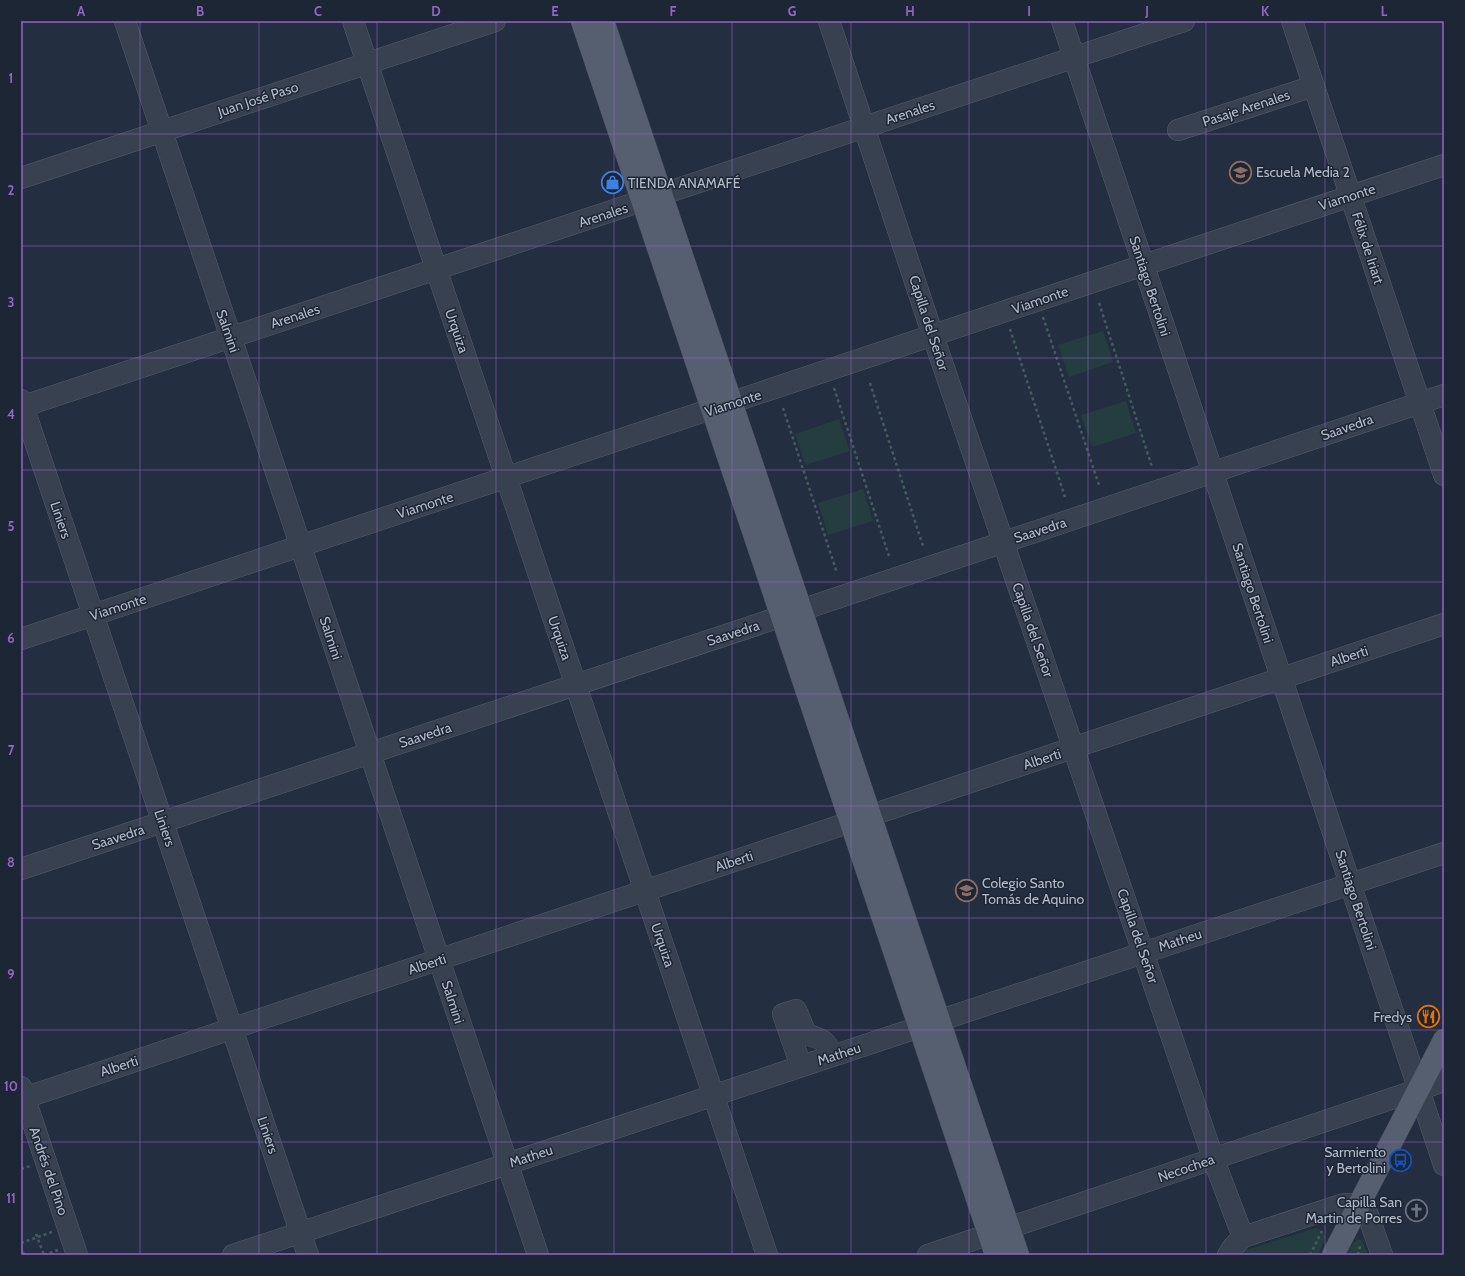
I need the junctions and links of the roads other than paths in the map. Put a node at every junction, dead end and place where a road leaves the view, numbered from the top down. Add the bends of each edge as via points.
1 (125, 21) edge
2 (353, 21) edge
3 (495, 21) edge
4 (582, 21) edge
5 (603, 21) edge
6 (829, 21) edge
7 (1062, 21) edge
8 (1184, 21) edge
9 (1292, 21) edge
10 (1074, 58) junction
11 (367, 63) junction
12 (1314, 86) junction
13 (864, 127) junction
14 (1178, 130) dead end
15 (162, 131) junction
16 (1444, 165) edge
17 (21, 178) edge
18 (1351, 196) junction
19 (652, 198) junction
20 (1144, 265) junction
21 (436, 270) junction
22 (933, 336) junction
23 (230, 337) junction
24 (1444, 395) edge
25 (1420, 403) junction
26 (22, 404) edge
27 (722, 406) junction
28 (1212, 472) junction
29 (1444, 475) edge
30 (506, 478) junction
31 (1003, 542) junction
32 (300, 546) junction
33 (791, 613) junction
34 (93, 615) junction
35 (1444, 624) edge
36 (21, 639) edge
37 (1281, 679) junction
38 (576, 685) junction
39 (1073, 748) junction
40 (370, 753) junction
41 (860, 819) junction
42 (163, 822) junction
43 (1444, 853) edge
44 (21, 869) edge
45 (1350, 884) junction
46 (645, 891) junction
47 (1143, 952) junction
48 (439, 960) junction
49 (939, 1021) junction
50 (919, 1027) junction
51 (232, 1028) junction
52 (1444, 1040) edge
53 (833, 1056) junction
54 (801, 1066) junction
55 (1444, 1081) edge
56 (1419, 1090) junction
57 (22, 1094) edge
58 (713, 1096) junction
59 (1213, 1158) junction
60 (507, 1164) junction
61 (1444, 1165) edge
62 (1359, 1204) junction
63 (1009, 1228) junction
64 (301, 1233) junction
65 (989, 1234) junction
66 (1243, 1237) junction
67 (77, 1255) edge
68 (233, 1255) edge
69 (308, 1255) edge
70 (538, 1255) edge
71 (767, 1255) edge
72 (928, 1255) edge
73 (996, 1255) edge
74 (1018, 1255) edge
75 (1228, 1255) edge
76 (1333, 1255) edge
77 (1382, 1255) edge

1 - 15 street, Salmini
2 - 11 street, Urquiza
3 - 11 street, Juan José Paso
4 - 19 main road
5 - 19 main road
6 - 13 street, Capilla del Señor
7 - 10 street, Santiago Bertolini
8 - 10 street, Arenales
9 - 12 street, Félix de Iriart
10 - 13 street, Arenales
10 - 20 street, Santiago Bertolini
11 - 15 street, Juan José Paso
11 - 21 street, Urquiza
12 - 14 street, Pasaje Arenales
12 - 18 street, Félix de Iriart
13 - 19 street, Arenales
13 - 22 street, Capilla del Señor
15 - 17 street, Juan José Paso
15 - 23 street, Salmini
16 - 18 street, Viamonte
18 - 20 street, Viamonte
18 - 25 street, Félix de Iriart
19 - 21 street, Arenales
19 - 27 main road
20 - 22 street, Viamonte
20 - 28 street, Santiago Bertolini
21 - 23 street, Arenales
21 - 30 street, Urquiza
22 - 27 street, Viamonte
22 - 31 street, Capilla del Señor
23 - 26 street, Arenales
23 - 32 street, Salmini
24 - 25 street, Saavedra
25 - 28 street, Saavedra
25 - 29 street, Félix de Iriart
26 - 34 street, Liniers
27 - 30 street, Viamonte
27 - 33 main road
28 - 31 street, Saavedra
28 - 37 street, Santiago Bertolini
30 - 32 street, Viamonte
30 - 38 street, Urquiza
31 - 33 street, Saavedra
31 - 39 street, Capilla del Señor
32 - 34 street, Viamonte
32 - 40 street, Salmini
33 - 38 street, Saavedra
33 - 41 main road
34 - 36 street, Viamonte
34 - 42 street, Liniers
35 - 37 street, Alberti
37 - 39 street, Alberti
37 - 45 street, Santiago Bertolini
38 - 40 street, Saavedra
38 - 46 street, Urquiza
39 - 41 street, Alberti
39 - 47 street, Capilla del Señor
40 - 42 street, Saavedra
40 - 48 street, Salmini
41 - 46 street, Alberti
41 - 49 main road
41 - 50 main road
42 - 44 street, Saavedra
42 - 51 street, Liniers
43 - 45 street, Matheu
45 - 47 street, Matheu
45 - 56 street, Santiago Bertolini
46 - 48 street, Alberti
46 - 58 street, Urquiza
47 - 49 street, Matheu
47 - 59 street, Capilla del Señor
48 - 51 street, Alberti
48 - 60 street, Salmini
49 - 50 street, Matheu
49 - 63 main road
50 - 53 street, Matheu
50 - 65 main road
51 - 57 street, Alberti
51 - 64 street, Liniers
52 - 56 main road
53 - 54 street, Matheu
53 - 54 street via 823,1040 806,1034 796,1010 783,1014
54 - 58 street, Matheu
55 - 56 street, Necochea
56 - 59 street, Necochea
56 - 61 street, Santiago Bertolini
56 - 62 main road
57 - 67 street, Andrés del Pino
58 - 60 street, Matheu
58 - 71 street, Urquiza
59 - 63 street, Necochea
59 - 66 street, Capilla del Señor
60 - 64 street, Matheu
60 - 70 street, Salmini
62 - 66 street via 1344,1204
62 - 76 main road
62 - 77 street via 1368,1215
63 - 65 street, Necochea
63 - 74 main road
64 - 68 street, Matheu
64 - 69 street, Liniers
65 - 72 street, Necochea
65 - 73 main road
66 - 75 street

